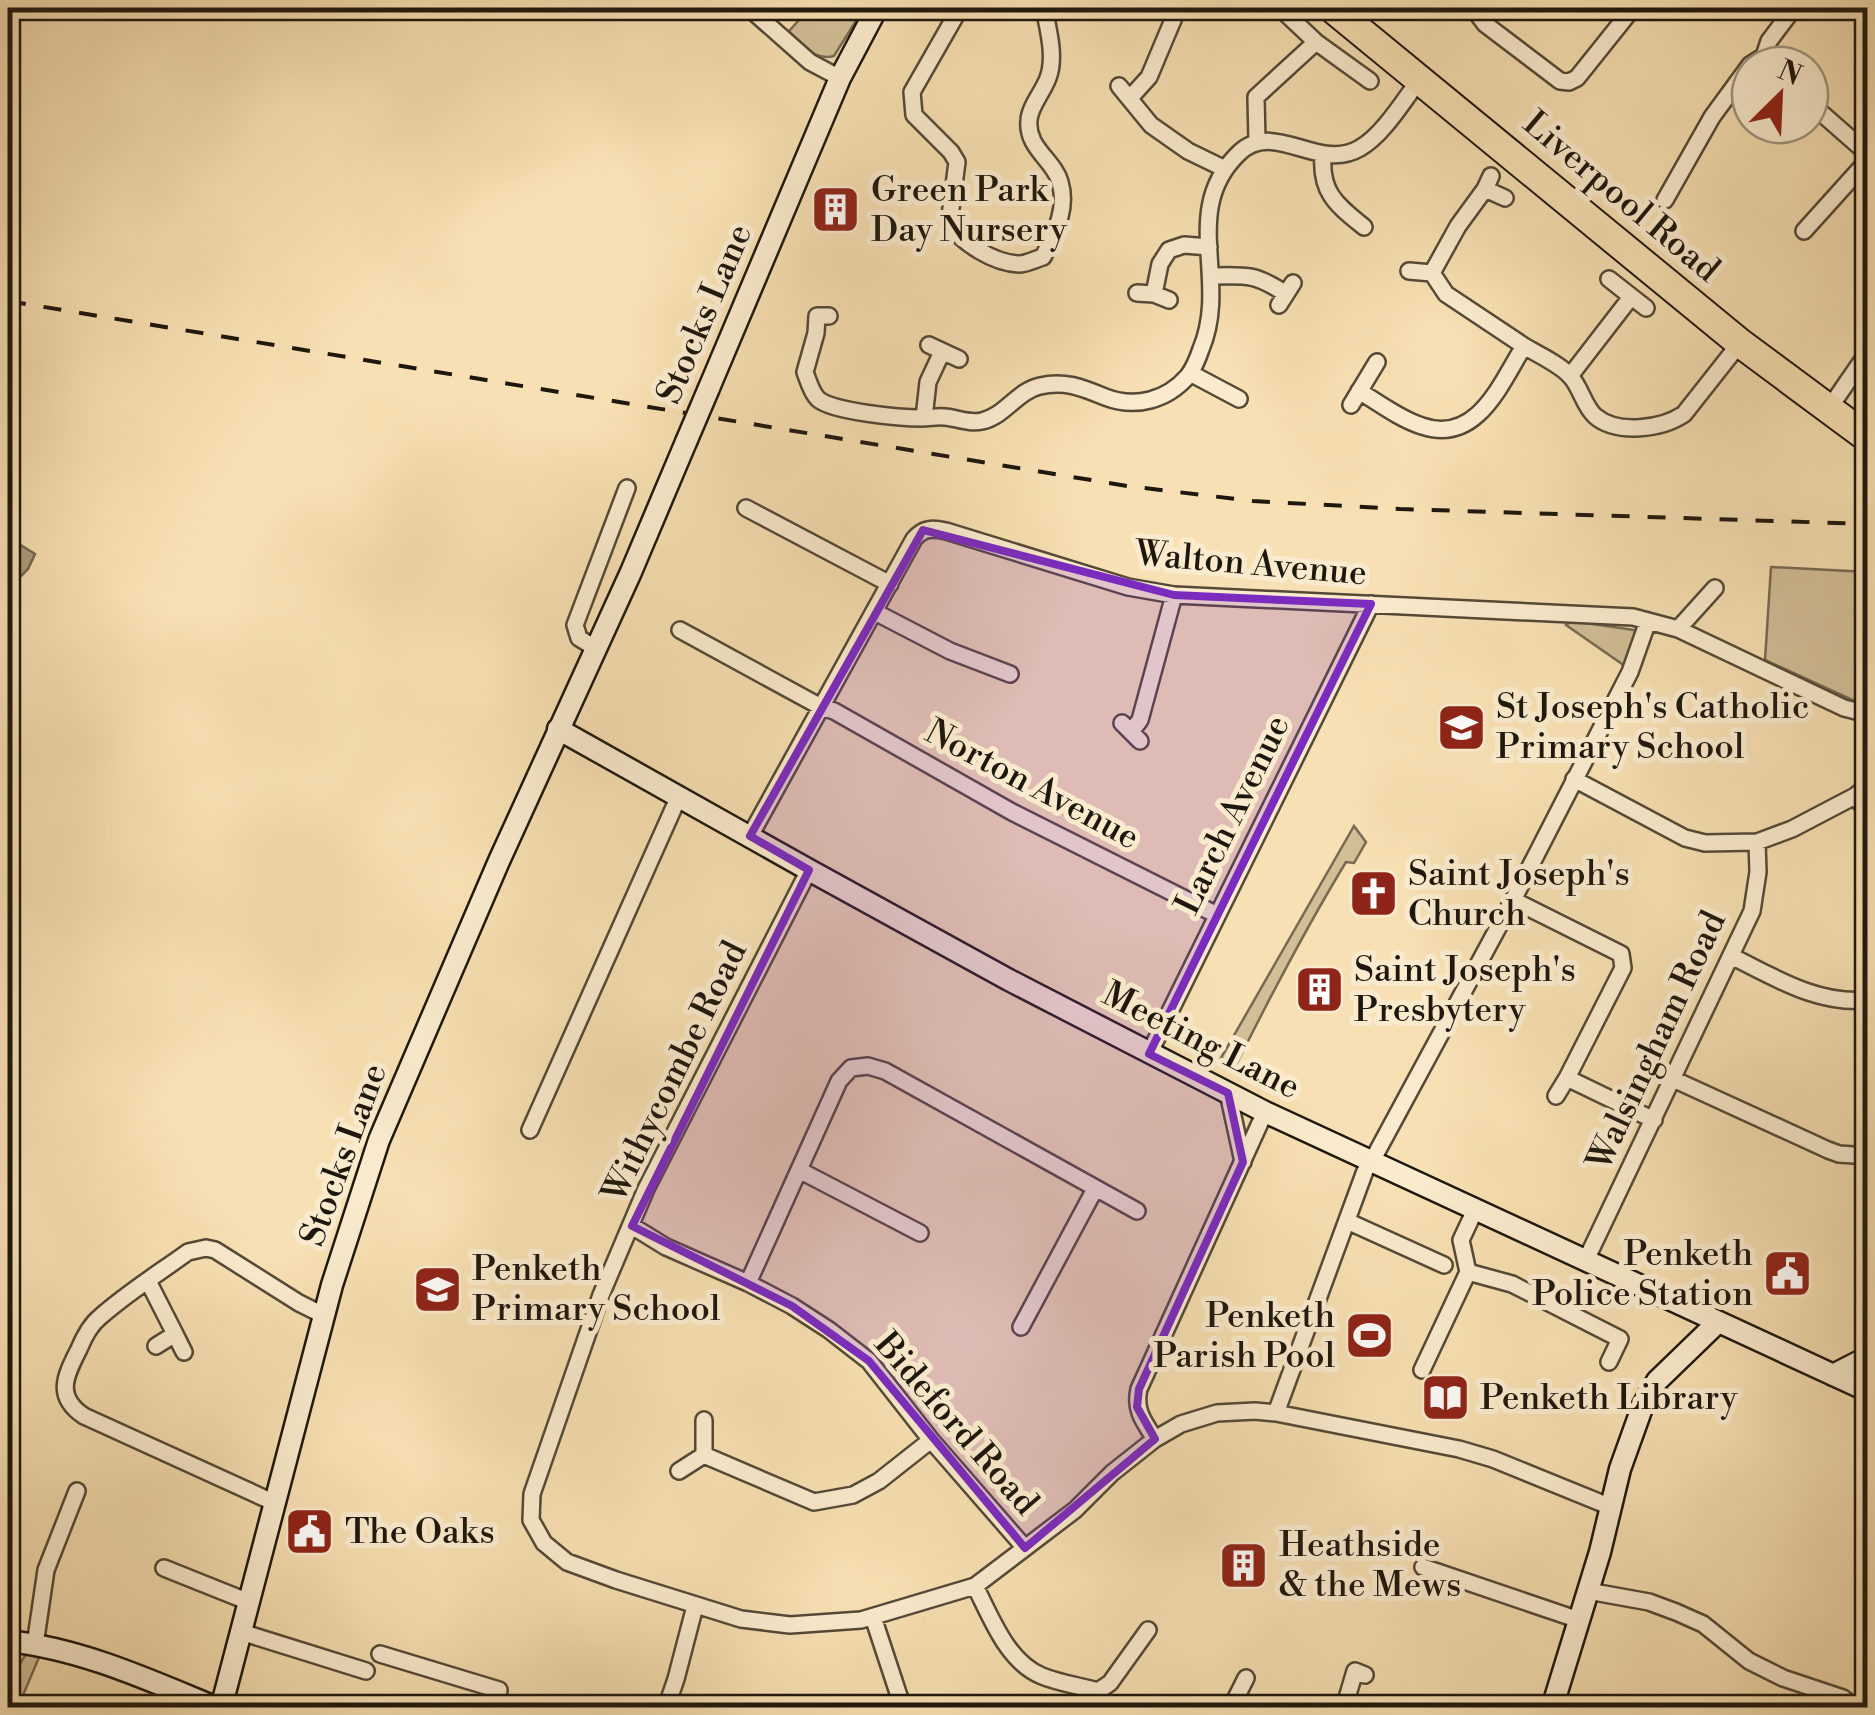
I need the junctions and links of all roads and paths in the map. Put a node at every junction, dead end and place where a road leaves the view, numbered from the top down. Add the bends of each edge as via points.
1 (749, 8) edge
2 (877, 8) edge
3 (960, 8) edge
4 (1044, 8) edge
5 (1178, 8) edge
6 (1280, 8) edge
7 (1332, 8) edge
8 (1473, 8) edge
9 (1633, 8) edge
10 (1794, 8) edge
11 (1316, 42) junction
12 (1766, 45) edge
13 (840, 78) junction
14 (1420, 79) junction
15 (1370, 81) dead end
16 (1730, 96) edge
17 (1830, 122) edge
18 (1257, 142) junction
19 (1323, 155) junction
20 (1868, 157) edge
21 (1225, 169) junction
22 (1504, 198) dead end
23 (1664, 199) dead end
24 (1365, 227) dead end
25 (1804, 230) dead end
26 (1209, 247) junction
27 (1409, 271) dead end
28 (1432, 273) junction
29 (1212, 276) junction
30 (1609, 279) dead end
31 (1286, 294) dead end
32 (1153, 295) dead end
33 (1631, 297) junction
34 (1646, 308) dead end
35 (829, 316) dead end
36 (1740, 344) junction
37 (1524, 346) junction
38 (1868, 352) edge
39 (959, 360) dead end
40 (1377, 362) dead end
41 (1190, 373) junction
42 (1570, 376) junction
43 (1239, 399) dead end
44 (1828, 410) junction
45 (924, 418) junction
46 (1868, 438) edge
47 (625, 484) dead end
48 (746, 508) dead end
49 (890, 584) junction
50 (1715, 588) dead end
51 (1174, 595) junction
52 (1371, 604) junction
53 (875, 612) junction
54 (1648, 620) junction
55 (1678, 628) junction
56 (680, 630) dead end
57 (596, 648) junction
58 (1010, 675) dead end
59 (821, 706) junction
60 (1868, 714) edge
61 (558, 728) junction
62 (1131, 732) dead end
63 (1574, 779) junction
64 (1861, 790) edge
65 (679, 796) junction
66 (1868, 813) edge
67 (750, 836) junction
68 (1757, 842) junction
69 (809, 870) junction
70 (1513, 900) junction
71 (1217, 915) junction
72 (1730, 956) junction
73 (1868, 1000) edge
74 (1149, 1054) junction
75 (1567, 1078) junction
76 (1673, 1079) junction
77 (1228, 1094) junction
78 (1556, 1096) dead end
79 (1264, 1112) junction
80 (1654, 1120) junction
81 (530, 1130) dead end
82 (1868, 1156) edge
83 (1243, 1162) junction
84 (1369, 1166) junction
85 (800, 1170) junction
86 (1095, 1189) junction
87 (1476, 1208) junction
88 (1137, 1211) dead end
89 (1346, 1221) junction
90 (632, 1226) junction
91 (920, 1233) dead end
92 (1586, 1260) junction
93 (1444, 1265) dead end
94 (1468, 1272) junction
95 (148, 1281) junction
96 (748, 1282) junction
97 (324, 1315) junction
98 (1718, 1322) junction
99 (1021, 1327) dead end
100 (175, 1334) junction
101 (156, 1346) dead end
102 (184, 1352) dead end
103 (1868, 1357) edge
104 (1609, 1362) dead end
105 (1422, 1370) dead end
106 (1833, 1375) junction
107 (1868, 1391) edge
108 (1276, 1413) junction
109 (704, 1420) dead end
110 (1155, 1439) junction
111 (930, 1440) junction
112 (704, 1455) junction
113 (680, 1471) dead end
114 (77, 1491) dead end
115 (275, 1503) junction
116 (1611, 1507) junction
117 (1025, 1548) junction
118 (165, 1567) dead end
119 (1423, 1568) dead end
120 (976, 1586) junction
121 (1588, 1591) junction
122 (249, 1602) junction
123 (695, 1606) junction
124 (873, 1616) junction
125 (1579, 1620) junction
126 (1148, 1630) dead end
127 (241, 1632) junction
128 (8, 1642) edge
129 (35, 1645) junction
130 (380, 1654) dead end
131 (366, 1671) dead end
132 (1365, 1676) dead end
133 (1246, 1678) dead end
134 (1868, 1692) edge
135 (1855, 1707) edge
136 (219, 1708) edge
137 (496, 1708) edge
138 (666, 1708) edge
139 (903, 1708) edge
140 (1231, 1708) edge
141 (1344, 1708) edge
142 (1552, 1708) edge

1 - 13 street via 810,62
2 - 13 street, Stocks Lane
3 - 4 street via 912,92 914,115 957,162 948,224 961,240 1020,264 1043,257 1063,204 1060,179 1029,130 1050,74
5 - 21 street via 1149,77 1124,92 1152,125
6 - 11 street
7 - 14 highway, Liverpool Road
8 - 9 street via 1484,24 1569,82
10 - 12 street
11 - 15 street
11 - 18 street via 1256,97
13 - 57 street, Stocks Lane, bridge
14 - 19 street via 1368,142 1347,154
14 - 36 highway, Liverpool Road
16 - 23 street
17 - 20 street
18 - 19 street
18 - 21 street
19 - 24 street via 1329,192
20 - 25 street
21 - 26 street via 1208,214
22 - 28 street via 1488,183
26 - 29 street
26 - 32 street via 1169,250
27 - 28 street
28 - 37 street via 1446,294
29 - 31 street via 1250,275
29 - 41 street via 1208,327
30 - 33 street
33 - 34 street
33 - 42 street
35 - 45 street via 818,316 805,372 819,399 856,412
36 - 42 street via 1684,414 1655,427 1596,418
36 - 44 highway, Liverpool Road
37 - 40 street via 1482,412 1466,424 1438,430 1355,398
37 - 42 street
38 - 44 street
39 - 45 street via 935,349
41 - 43 street
41 - 45 street via 1168,394 1145,402 1054,384 1037,386 983,421
44 - 46 highway, Liverpool Road
47 - 57 street via 575,626 579,638
48 - 49 street
49 - 51 street, Walton Avenue via 914,539 929,528
49 - 53 street
50 - 55 street
51 - 52 street, Walton Avenue
51 - 62 street
52 - 54 street, Walton Avenue
52 - 71 street, Larch Avenue
53 - 58 street
53 - 59 street
54 - 55 street, Walton Avenue
54 - 63 street via 1630,672
55 - 60 street, Walton Avenue
56 - 59 street, Norton Avenue
57 - 61 street, Stocks Lane
59 - 67 street
59 - 71 street, Norton Avenue
61 - 65 street, Meeting Lane
61 - 97 street, Stocks Lane via 379,1140
63 - 68 street via 1694,842
63 - 70 street
64 - 66 street
64 - 68 street
65 - 67 street, Meeting Lane
65 - 81 street
67 - 69 street, Meeting Lane
68 - 72 street, Walsingham Road via 1752,911
69 - 74 street, Meeting Lane
69 - 90 street, Withycombe Road
70 - 75 street via 1621,954 1624,968
70 - 84 street
71 - 74 street, Larch Avenue
72 - 73 street via 1798,989
72 - 76 street, Walsingham Road
74 - 77 street, Meeting Lane
75 - 78 street
75 - 80 street
76 - 80 street, Walsingham Road
76 - 82 street via 1828,1150
77 - 79 street, Meeting Lane
77 - 83 street
79 - 83 street
79 - 84 street, Meeting Lane
80 - 92 street, Walsingham Road
83 - 110 street via 1139,1389 1140,1416
84 - 87 street, Meeting Lane
84 - 89 street
85 - 86 street via 839,1081 851,1068 868,1066
85 - 91 street
85 - 96 street
86 - 88 street
86 - 99 street
87 - 92 street, Meeting Lane
87 - 94 street via 1461,1240
89 - 93 street
89 - 108 street
90 - 96 street, Bideford Road
90 - 123 street, Withycombe Road via 532,1494 531,1520 544,1543 568,1562
92 - 98 street, Meeting Lane
94 - 104 street via 1512,1284 1628,1343
94 - 105 street via 1426,1345
95 - 97 street via 188,1252 206,1248
95 - 100 street
95 - 115 street via 92,1326 65,1379 70,1403 84,1416
96 - 111 street, Bideford Road via 869,1361
97 - 115 street, Stocks Lane
98 - 106 street, Meeting Lane
98 - 116 street via 1650,1390
100 - 101 street
100 - 102 street
103 - 106 street
106 - 107 street, Meeting Lane
108 - 110 street via 1216,1413
108 - 116 street via 1459,1449
109 - 112 street
110 - 117 street
111 - 112 street via 853,1495 814,1502
111 - 117 street, Bideford Road
112 - 113 street
114 - 129 street via 46,1570
115 - 122 street, Stocks Lane
116 - 121 street
117 - 120 street
118 - 122 street
119 - 125 street
120 - 124 street, Withycombe Road
120 - 126 street via 1000,1636 1024,1665 1040,1676 1098,1691
121 - 125 street
121 - 135 street via 1676,1612 1703,1624 1749,1661
122 - 127 street, Stocks Lane
123 - 124 street, Withycombe Road via 790,1625
123 - 138 street
124 - 139 street
125 - 142 street
127 - 131 street
127 - 136 street, Stocks Lane
128 - 129 street
129 - 136 street via 112,1665
130 - 137 street via 499,1690
132 - 141 street via 1355,1671
133 - 140 street
134 - 135 street

